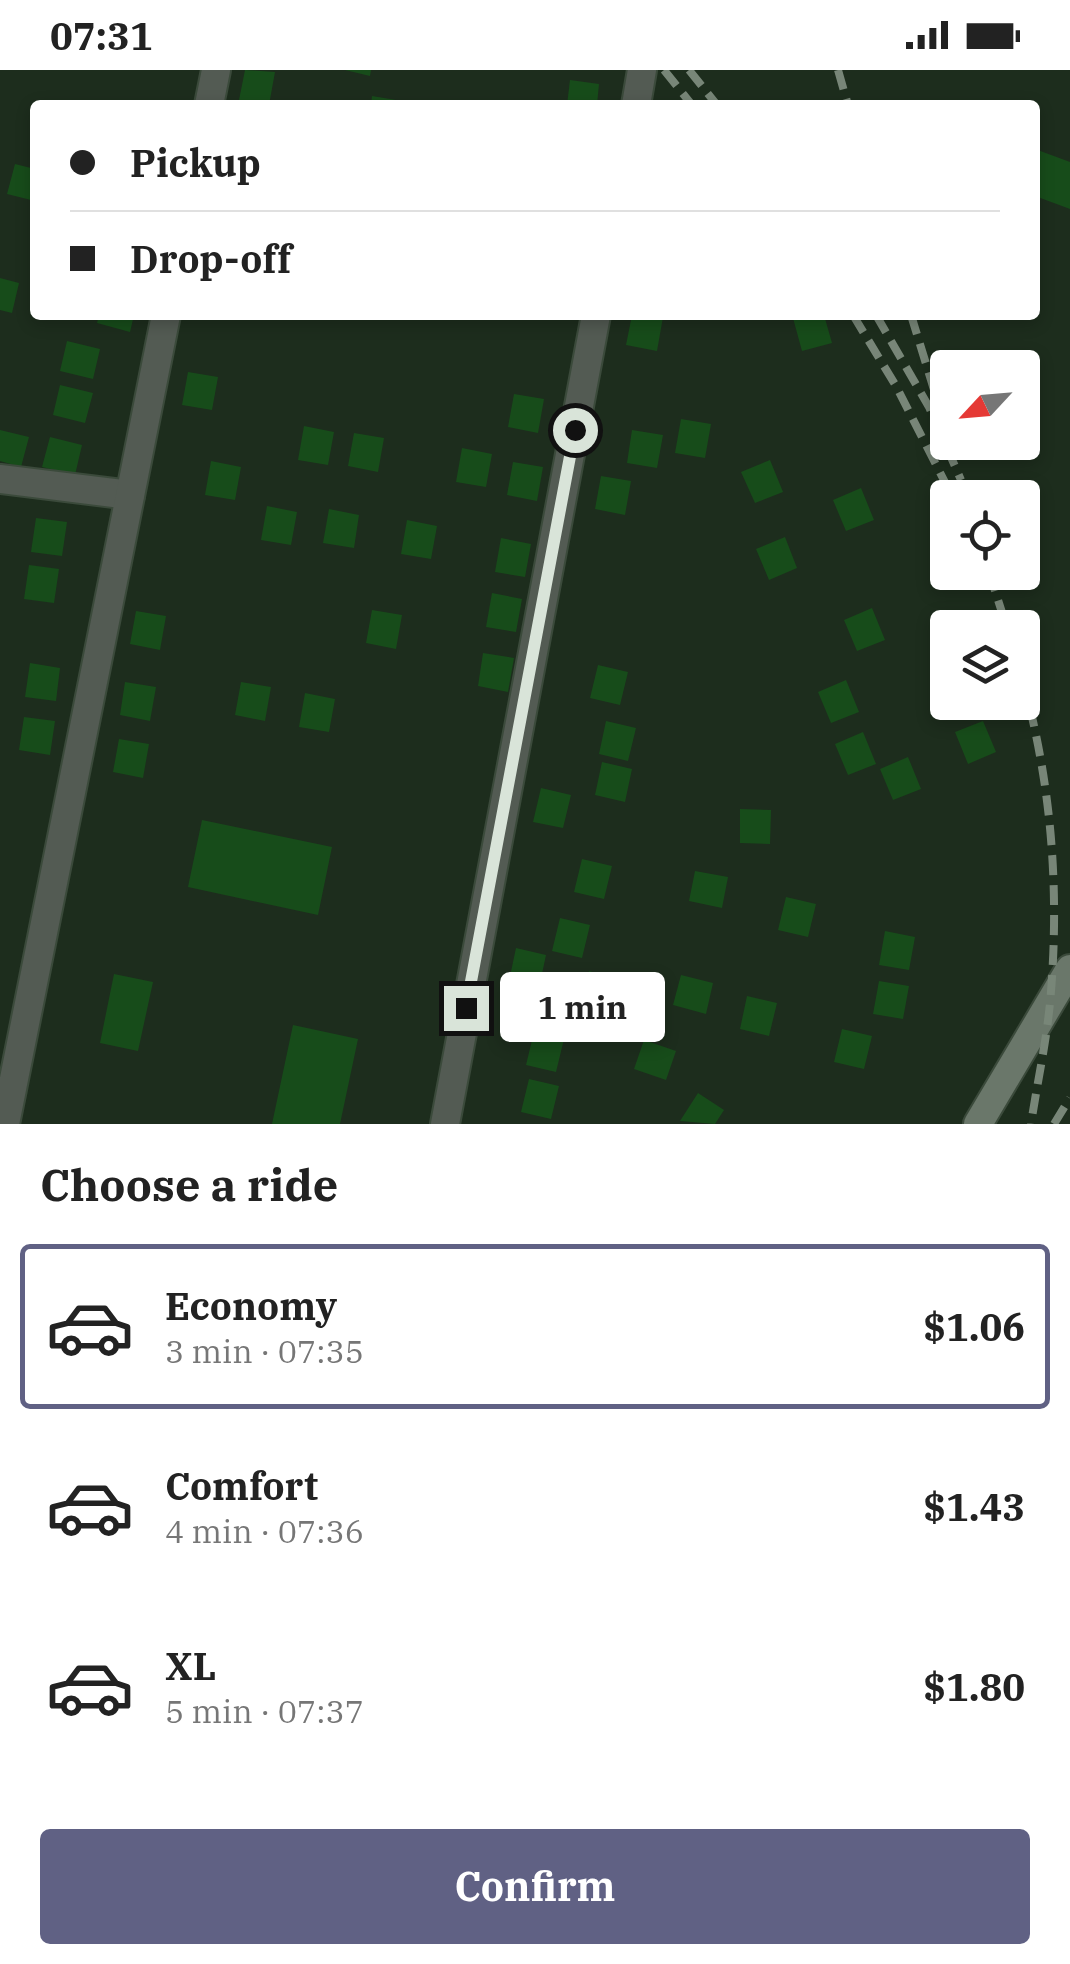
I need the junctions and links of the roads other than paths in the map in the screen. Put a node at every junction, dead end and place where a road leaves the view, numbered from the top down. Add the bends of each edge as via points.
1 (216, 70) edge
2 (642, 70) edge
3 (210, 100) edge
4 (637, 100) edge
5 (165, 320) edge
6 (595, 320) edge
7 (0, 479) edge
8 (130, 495) junction
9 (1070, 969) edge
10 (5, 1124) edge
11 (444, 1124) edge
12 (978, 1124) edge

1 - 3 street
2 - 4 street
5 - 8 street
6 - 11 street
7 - 8 street
8 - 10 street
9 - 12 main road

